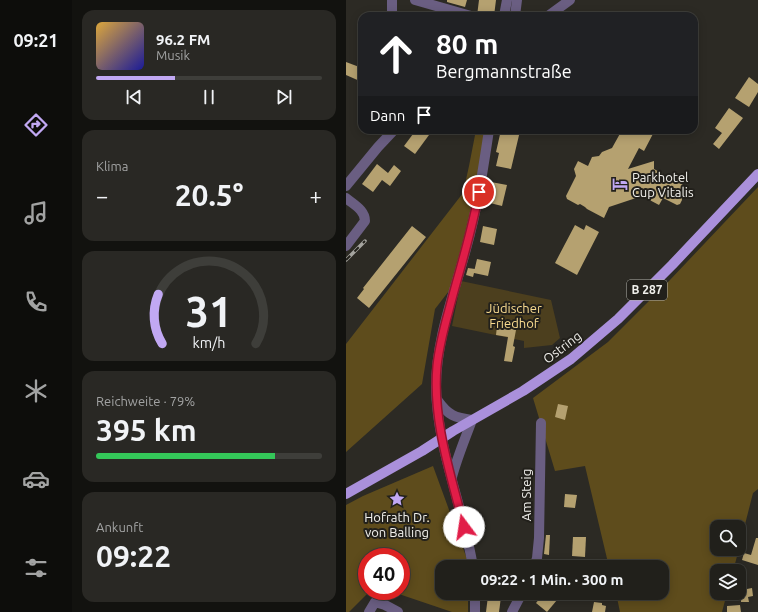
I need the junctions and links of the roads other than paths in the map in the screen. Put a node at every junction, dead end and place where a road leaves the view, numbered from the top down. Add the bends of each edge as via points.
1 (392, 0) edge
2 (414, 0) edge
3 (507, 0) edge
4 (517, 0) edge
5 (570, 0) edge
6 (392, 12) edge
7 (457, 12) edge
8 (505, 12) edge
9 (516, 12) edge
10 (554, 12) edge
11 (390, 134) edge
12 (488, 134) edge
13 (758, 174) edge
14 (346, 186) edge
15 (346, 198) edge
16 (346, 246) edge
17 (437, 399) junction
18 (472, 420) junction
19 (541, 423) dead end
20 (443, 438) junction
21 (452, 478) junction
22 (346, 494) edge
23 (471, 560) edge
24 (536, 560) edge
25 (475, 600) edge
26 (518, 600) edge
27 (368, 612) edge
28 (398, 612) edge
29 (475, 612) edge
30 (512, 612) edge

1 - 6 street
2 - 7 street
3 - 8 street
4 - 9 street
5 - 10 street
11 - 14 street
12 - 17 street via 467,248 441,342 437,367
13 - 18 main road, Ostring / B 287 via 618,319 571,359 523,391
15 - 16 street via 365,215 365,221
17 - 18 street via 452,416
17 - 20 street
18 - 20 main road, Ostring / B 287
18 - 21 street
19 - 24 street, Am Steig
20 - 21 street
20 - 22 main road, Ostring / B 287
21 - 23 street
25 - 29 street
26 - 30 street
27 - 28 street via 375,602

